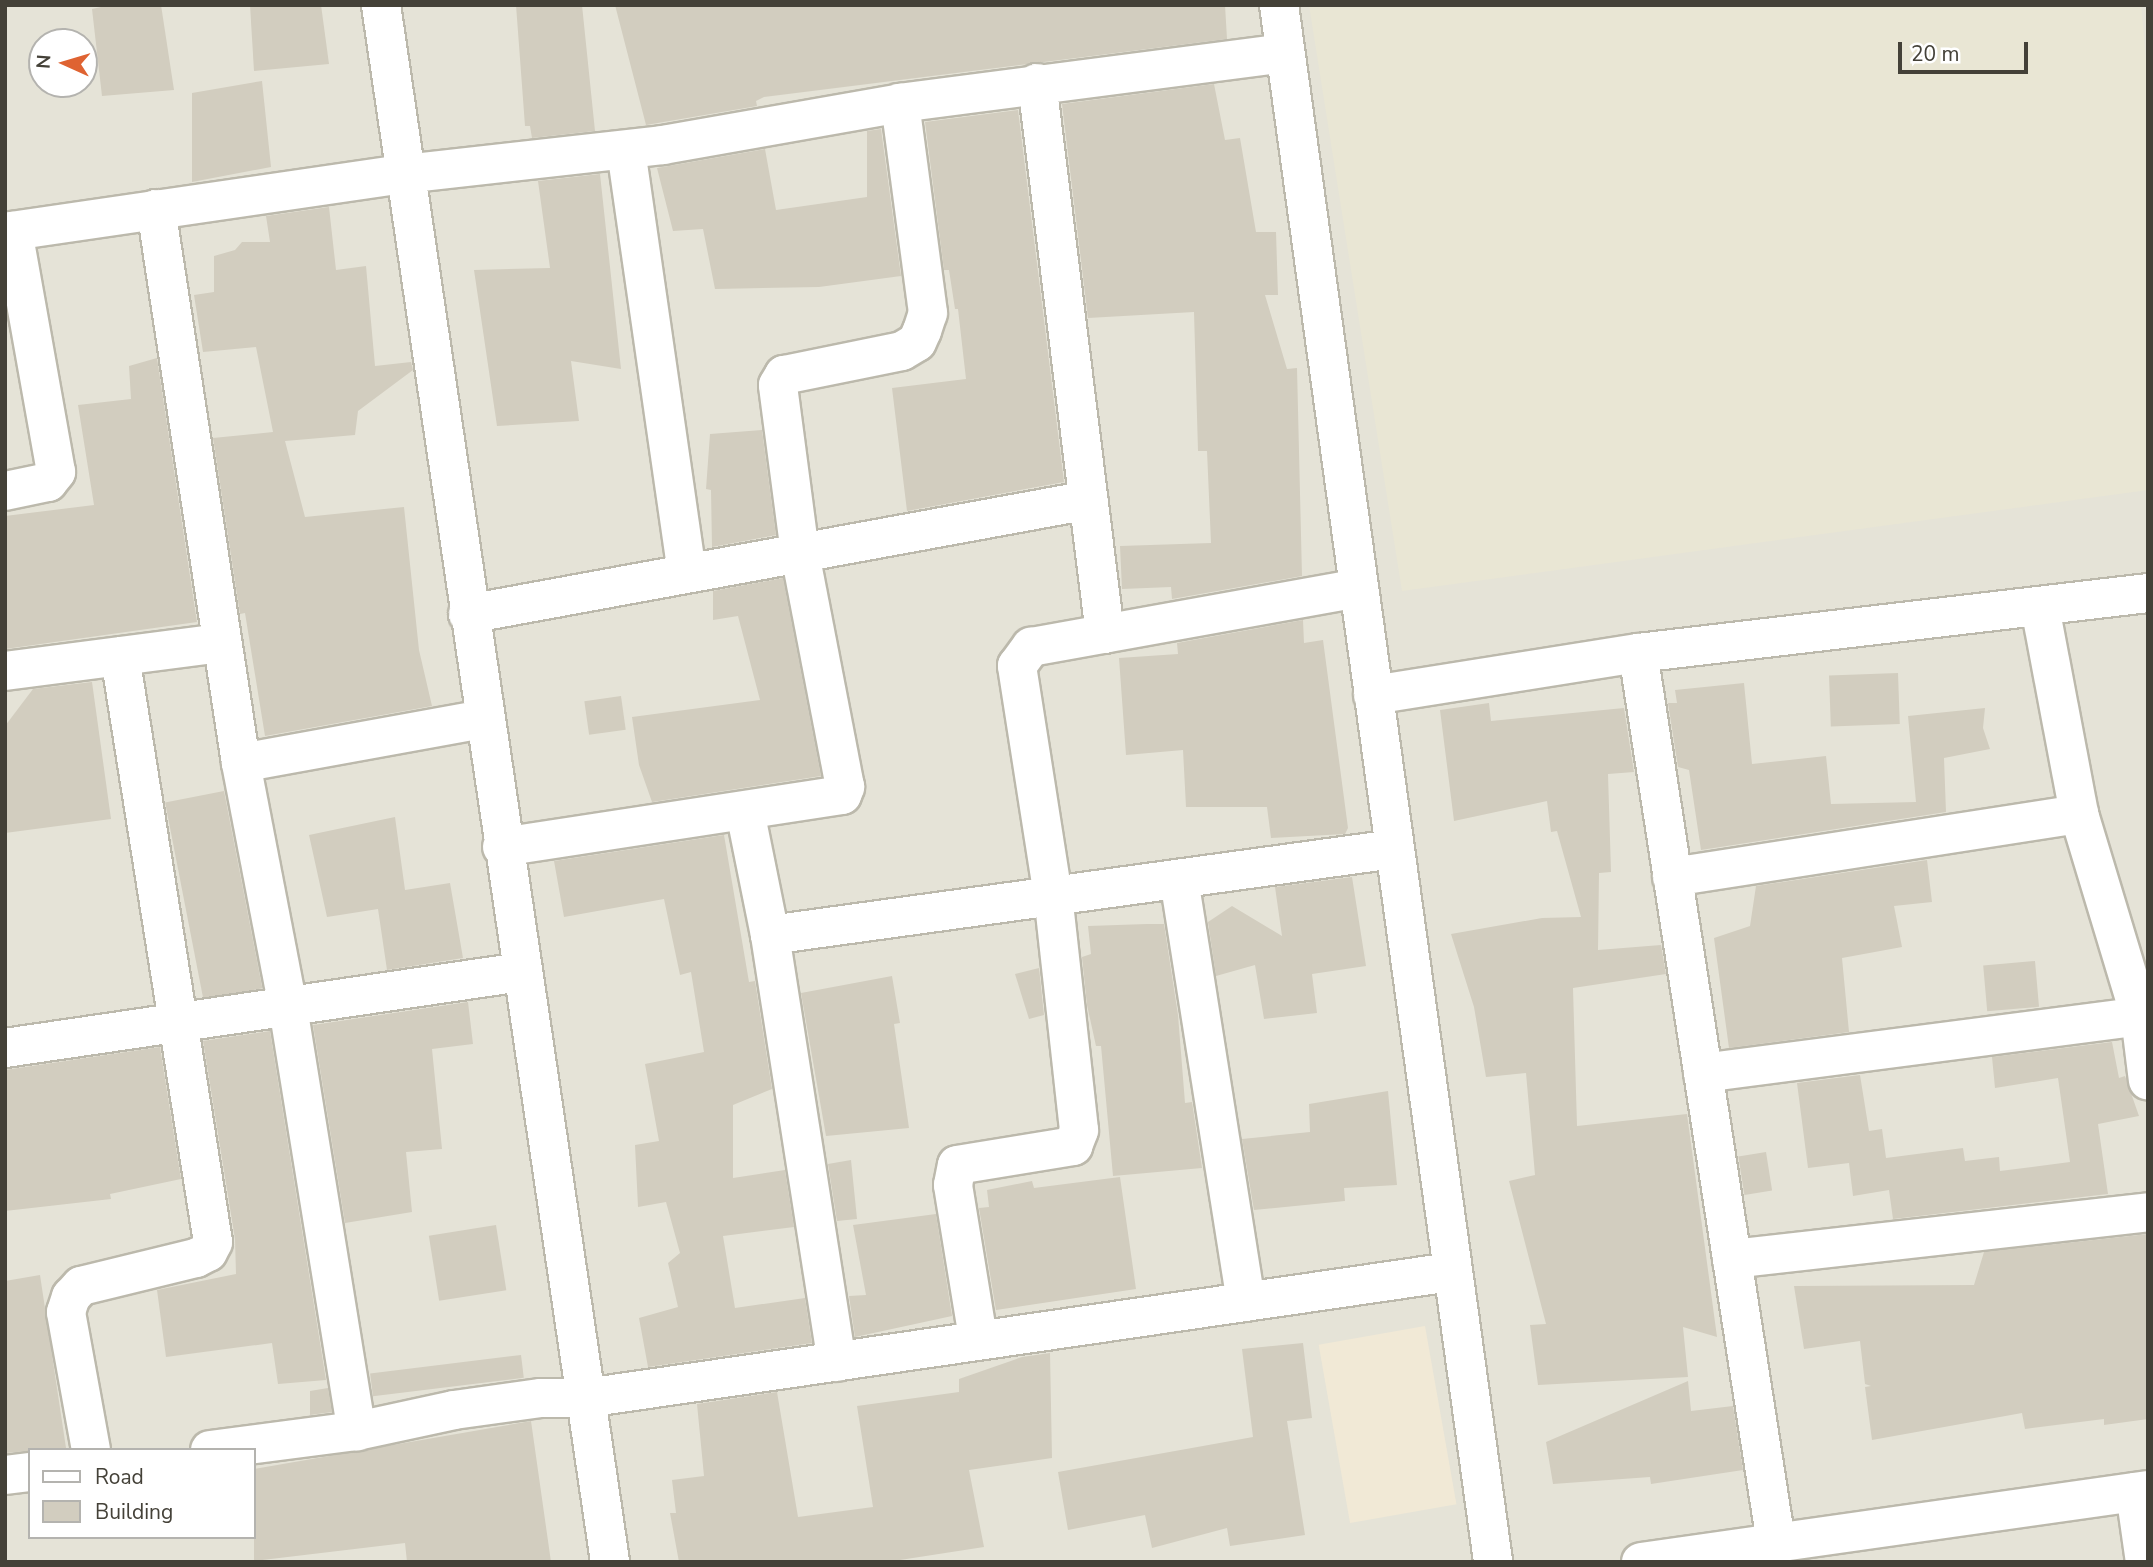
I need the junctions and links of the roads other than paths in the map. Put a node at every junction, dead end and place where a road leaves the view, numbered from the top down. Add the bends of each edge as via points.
1 (381, 5) edge
2 (1279, 5) edge
3 (1285, 53) junction
4 (1037, 83) junction
5 (900, 103) junction
6 (626, 150) junction
7 (404, 174) junction
8 (156, 209) junction
9 (9, 231) edge
10 (5, 491) edge
11 (1089, 500) junction
12 (800, 553) junction
13 (687, 573) junction
14 (1358, 588) junction
15 (2148, 593) edge
16 (2040, 607) junction
17 (468, 614) junction
18 (1105, 634) junction
19 (222, 643) junction
20 (1638, 653) junction
21 (120, 656) junction
22 (5, 671) edge
23 (1373, 695) junction
24 (483, 719) junction
25 (241, 763) junction
26 (744, 811) junction
27 (2079, 814) junction
28 (502, 847) junction
29 (1394, 849) junction
30 (1672, 877) junction
31 (1179, 879) junction
32 (1053, 896) junction
33 (770, 935) junction
34 (521, 972) junction
35 (288, 1007) junction
36 (2144, 1015) edge
37 (176, 1023) junction
38 (5, 1048) edge
39 (1703, 1073) junction
40 (2148, 1081) edge
41 (2148, 1212) edge
42 (1732, 1259) junction
43 (1451, 1272) junction
44 (1246, 1302) junction
45 (978, 1338) junction
46 (837, 1362) junction
47 (586, 1398) junction
48 (357, 1432) junction
49 (91, 1448) edge
50 (226, 1448) edge
51 (28, 1472) edge
52 (5, 1475) edge
53 (2142, 1491) edge
54 (1776, 1542) junction
55 (610, 1562) edge
56 (1493, 1562) edge
57 (1641, 1562) edge
58 (2145, 1562) edge

1 - 7 street
2 - 3 street
3 - 4 street
3 - 14 street
4 - 5 street
4 - 11 street
5 - 6 street
5 - 12 street via 928,313 917,342 902,351 784,375 778,385
6 - 7 street
6 - 13 street
7 - 8 street
7 - 17 street
8 - 9 street
8 - 19 street
9 - 10 street via 57,472 48,482
11 - 12 street
11 - 18 street
12 - 13 street
12 - 26 street via 845,787 842,795 830,800
13 - 17 street
14 - 18 street
14 - 23 street
15 - 16 street
16 - 20 street
16 - 27 street
17 - 24 street
18 - 32 street via 1031,647 1017,666
19 - 21 street
19 - 25 street
20 - 23 street
20 - 30 street
21 - 22 street
21 - 37 street
23 - 29 street
24 - 25 street
24 - 28 street
25 - 35 street
26 - 28 street
26 - 33 street
27 - 30 street
27 - 36 street
28 - 34 street
29 - 31 street
29 - 43 street
30 - 39 street
31 - 32 street
31 - 44 street
32 - 33 street
32 - 45 street via 1077,1139 1073,1146 957,1165 953,1185
33 - 46 street
34 - 35 street
34 - 47 street
35 - 37 street
35 - 48 street
36 - 39 street
36 - 40 street
37 - 38 street
37 - 49 street via 213,1242 208,1252 196,1258 81,1286 71,1297 66,1312
39 - 42 street
41 - 42 street
42 - 54 street
43 - 44 street
43 - 56 street
44 - 45 street
45 - 46 street
46 - 47 street
47 - 48 street via 541,1398 454,1410
47 - 55 street
48 - 50 street
51 - 52 street
53 - 54 street
53 - 58 street
54 - 57 street

